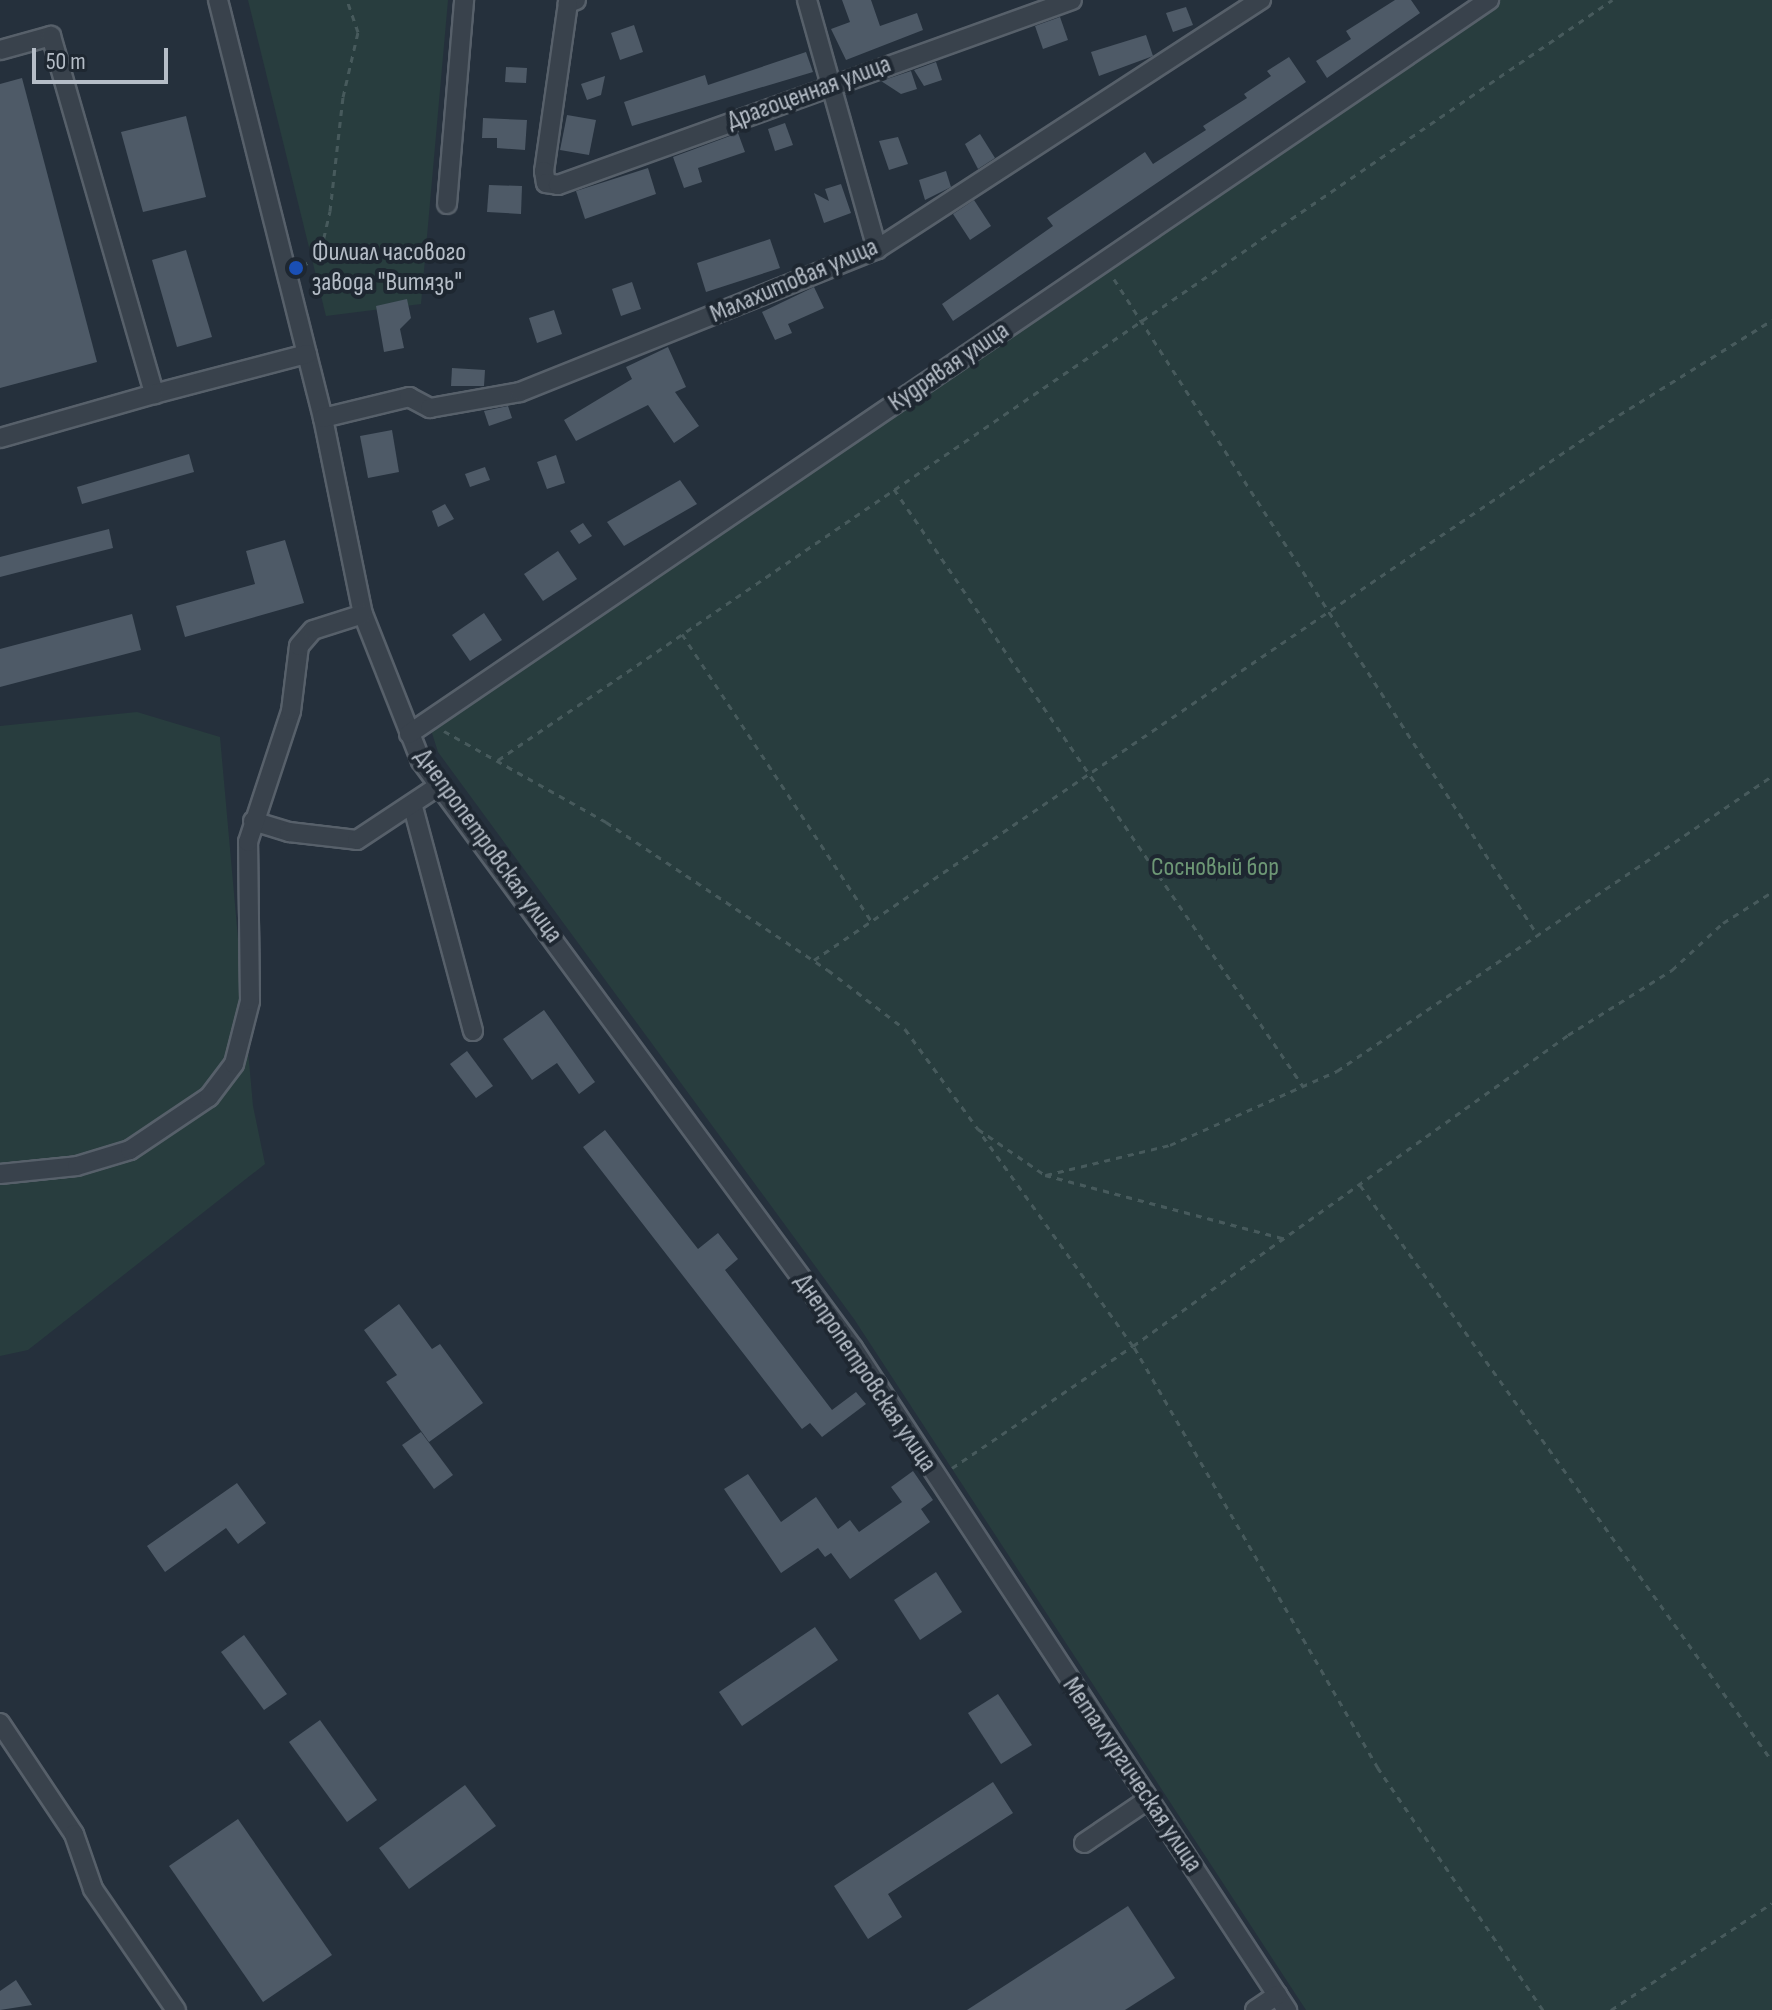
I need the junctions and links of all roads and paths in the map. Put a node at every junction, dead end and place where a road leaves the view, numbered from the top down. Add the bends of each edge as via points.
1 (218, 0) edge
2 (347, 0) edge
3 (464, 0) edge
4 (807, 0) edge
5 (1072, 0) edge
6 (1261, 0) edge
7 (1489, 0) edge
8 (1612, 0) edge
9 (572, 2) edge
10 (0, 50) edge
11 (829, 85) junction
12 (447, 204) dead end
13 (877, 249) junction
14 (1104, 262) junction
15 (288, 281) junction
16 (1772, 320) edge
17 (1140, 322) junction
18 (307, 354) junction
19 (154, 394) junction
20 (323, 418) junction
21 (0, 438) edge
22 (894, 489) junction
23 (1327, 612) junction
24 (363, 614) junction
25 (682, 634) junction
26 (438, 728) dead end
27 (409, 734) junction
28 (498, 760) junction
29 (1089, 772) junction
30 (1772, 776) edge
31 (440, 785) junction
32 (413, 807) junction
33 (253, 821) junction
34 (1772, 892) edge
35 (871, 921) junction
36 (1537, 934) junction
37 (814, 960) junction
38 (473, 1031) dead end
39 (1303, 1086) junction
40 (978, 1129) junction
41 (0, 1174) edge
42 (1045, 1175) junction
43 (1360, 1185) junction
44 (1286, 1239) junction
45 (1133, 1346) junction
46 (936, 1479) junction
47 (975, 1541) joint
48 (0, 1723) edge
49 (1772, 1761) edge
50 (1149, 1799) junction
51 (1084, 1843) dead end
52 (1772, 1903) edge
53 (1282, 2002) edge
54 (176, 2010) edge
55 (1255, 2010) edge
56 (1543, 2010) edge
57 (1611, 2010) edge

1 - 15 street, Днепропетровская улица
2 - 15 path via 358,32 343,97 330,211 321,250
3 - 12 street
4 - 11 street
5 - 11 street, Драгоценная улица
6 - 13 street, Малахитовая улица
7 - 14 street, Кудрявая улица
8 - 17 path
9 - 11 street, Драгоценная улица via 546,183 558,185
10 - 19 street via 51,36
11 - 13 street
13 - 20 street, Малахитовая улица via 520,392 430,408 409,397
14 - 17 path
14 - 27 street, Кудрявая улица
15 - 18 street, Днепропетровская улица
16 - 23 path via 1619,415
17 - 22 path
17 - 23 path
18 - 19 street
18 - 20 street, Днепропетровская улица
19 - 21 street
20 - 24 street, Днепропетровская улица
22 - 25 path
22 - 29 path
23 - 29 path
23 - 36 path
24 - 27 street, Днепропетровская улица
24 - 33 street via 313,630 299,646 291,711
25 - 28 path
25 - 35 path
26 - 28 path
27 - 31 street, Днепропетровская улица
28 - 37 path via 631,837
29 - 35 path
29 - 39 path
30 - 36 path
31 - 32 street
31 - 46 street, Днепропетровская улица via 853,1348
32 - 33 street via 357,840 289,832
32 - 38 street
33 - 41 street via 246,900 250,1001 234,1064 209,1097 130,1150 77,1166
34 - 43 path via 1723,923 1672,970 1568,1035
35 - 37 path
36 - 39 path via 1337,1071
37 - 40 path via 905,1029
39 - 42 path via 1170,1145
40 - 42 path
40 - 45 path
42 - 44 path
43 - 44 path
43 - 49 path
44 - 45 path
45 - 46 path
45 - 56 path via 1378,1768
46 - 47 street, Днепропетровская улица
47 - 50 street, Металлургическая улица
48 - 54 street via 74,1834 93,1889
50 - 51 street
50 - 53 street, Металлургическая улица
52 - 57 path
53 - 55 street

